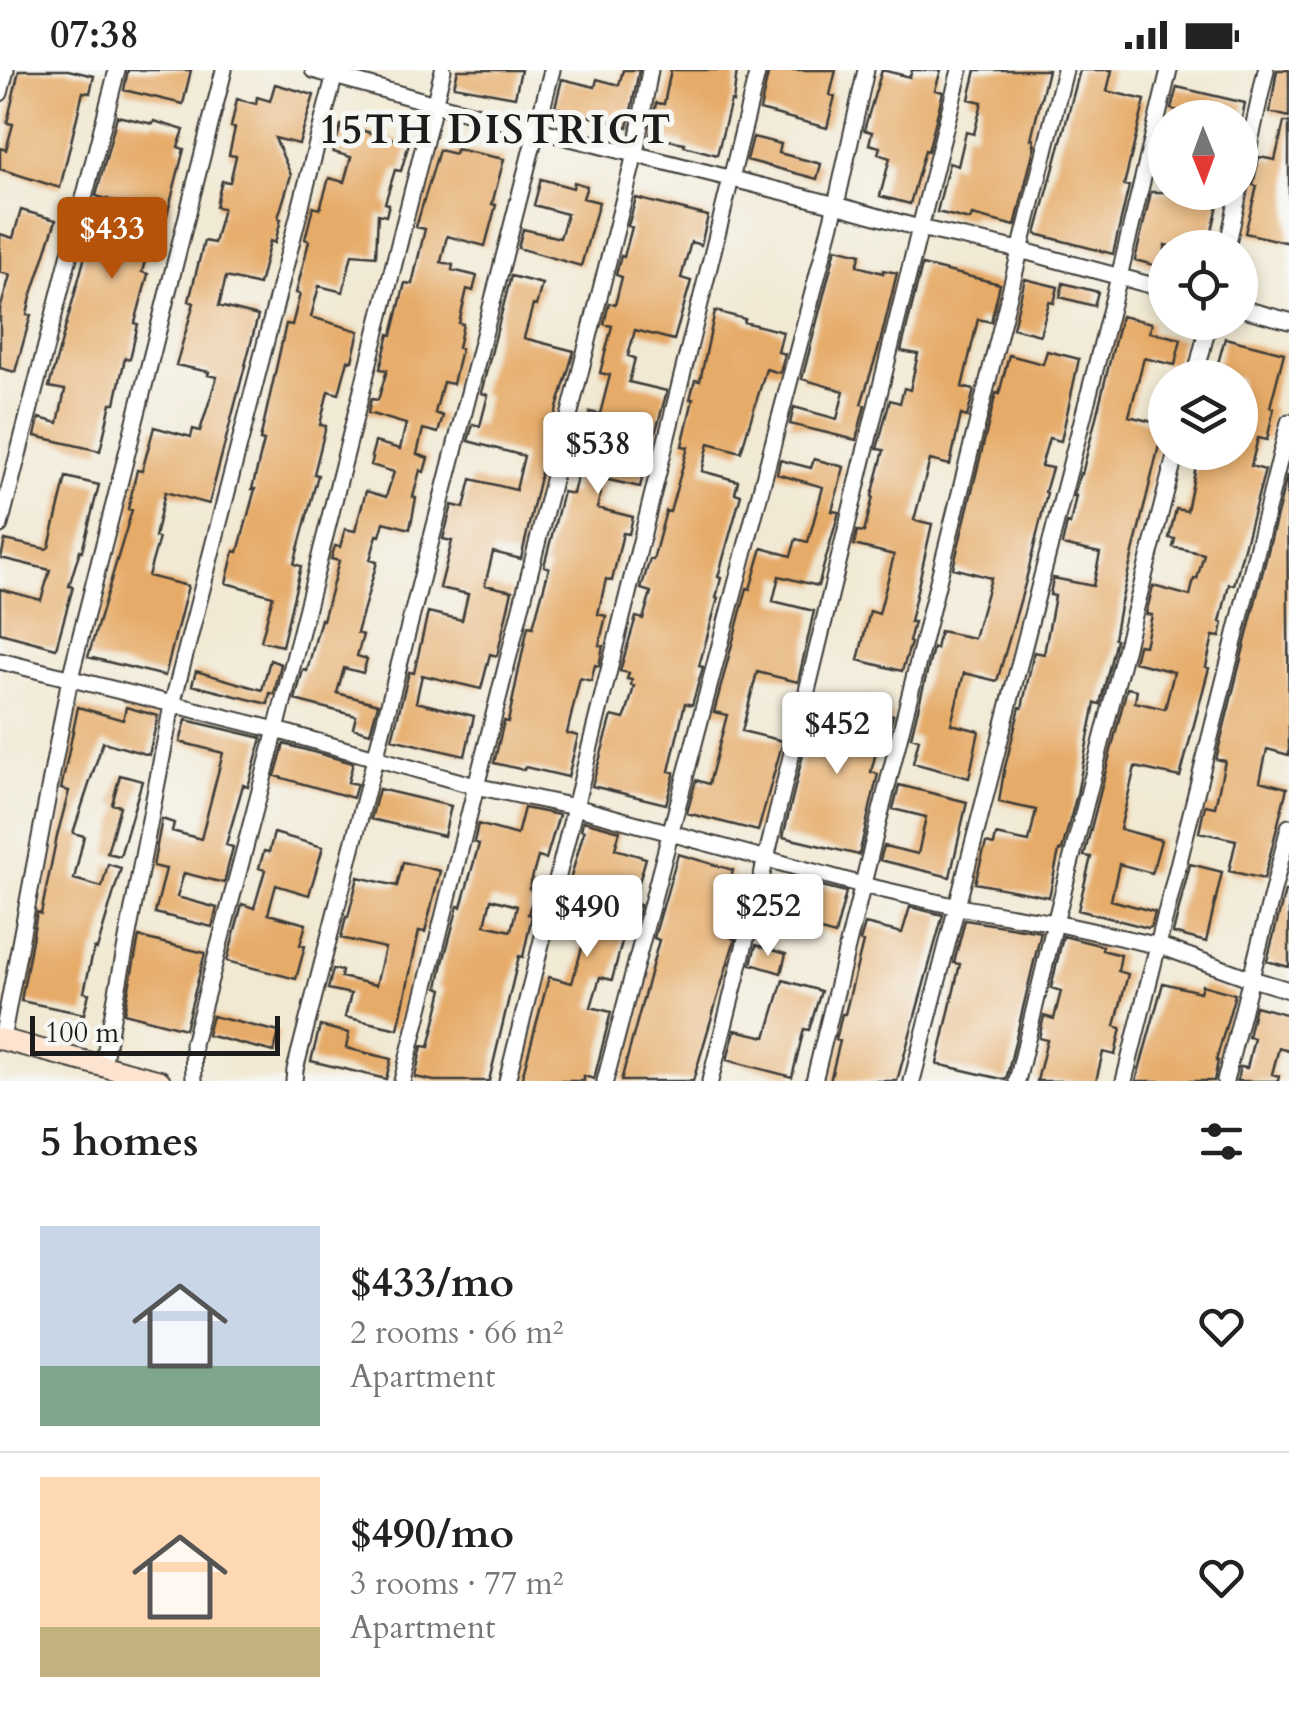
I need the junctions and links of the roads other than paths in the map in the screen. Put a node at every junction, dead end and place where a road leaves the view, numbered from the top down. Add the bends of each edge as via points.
1 (6, 70) edge
2 (118, 70) edge
3 (224, 70) edge
4 (313, 70) edge
5 (443, 70) edge
6 (552, 70) edge
7 (650, 70) edge
8 (758, 70) edge
9 (866, 70) edge
10 (960, 70) edge
11 (1065, 70) edge
12 (1169, 70) edge
13 (1266, 70) edge
14 (336, 73) edge
15 (0, 92) edge
16 (435, 104) junction
17 (1258, 106) edge
18 (538, 128) junction
19 (635, 154) junction
20 (731, 178) junction
21 (836, 205) junction
22 (919, 228) junction
23 (1020, 250) junction
24 (1119, 277) junction
25 (1148, 285) edge
26 (1258, 313) edge
27 (1289, 321) edge
28 (1289, 422) edge
29 (1171, 470) edge
30 (0, 525) edge
31 (0, 661) edge
32 (70, 678) junction
33 (172, 705) junction
34 (276, 730) junction
35 (374, 757) junction
36 (475, 786) junction
37 (575, 807) junction
38 (1289, 827) edge
39 (670, 833) junction
40 (768, 859) junction
41 (862, 884) junction
42 (958, 906) junction
43 (1055, 923) junction
44 (1160, 946) junction
45 (1252, 979) junction
46 (1289, 990) edge
47 (1, 1039) edge
48 (103, 1064) junction
49 (160, 1081) edge
50 (194, 1081) edge
51 (294, 1081) edge
52 (402, 1081) edge
53 (507, 1081) edge
54 (605, 1081) edge
55 (710, 1081) edge
56 (814, 1081) edge
57 (912, 1081) edge
58 (1018, 1081) edge
59 (1124, 1081) edge
60 (1225, 1081) edge

1 - 15 street
2 - 30 street
3 - 32 street
4 - 14 street
5 - 16 street
6 - 18 street
7 - 19 street
8 - 20 street
9 - 21 street
10 - 22 street
11 - 23 street
12 - 24 street
13 - 17 street
14 - 16 street
14 - 33 street
16 - 18 street
16 - 34 street
18 - 19 street
18 - 35 street
19 - 20 street
19 - 36 street
20 - 21 street
20 - 37 street
21 - 22 street
21 - 39 street
22 - 23 street
22 - 40 street
23 - 24 street
23 - 41 street
24 - 25 street
24 - 42 street
26 - 27 street
28 - 44 street
29 - 43 street
31 - 32 street
32 - 33 street
32 - 47 street
33 - 34 street
33 - 48 street
34 - 35 street
34 - 50 street via 193,1044
35 - 36 street
35 - 51 street
36 - 37 street
36 - 52 street
37 - 39 street
37 - 53 street
38 - 45 street
39 - 40 street
39 - 54 street
40 - 41 street
40 - 55 street
41 - 42 street
41 - 56 street
42 - 43 street
42 - 57 street
43 - 44 street
43 - 58 street
44 - 45 street
44 - 59 street
45 - 46 street
45 - 60 street
47 - 48 main road
48 - 49 main road

